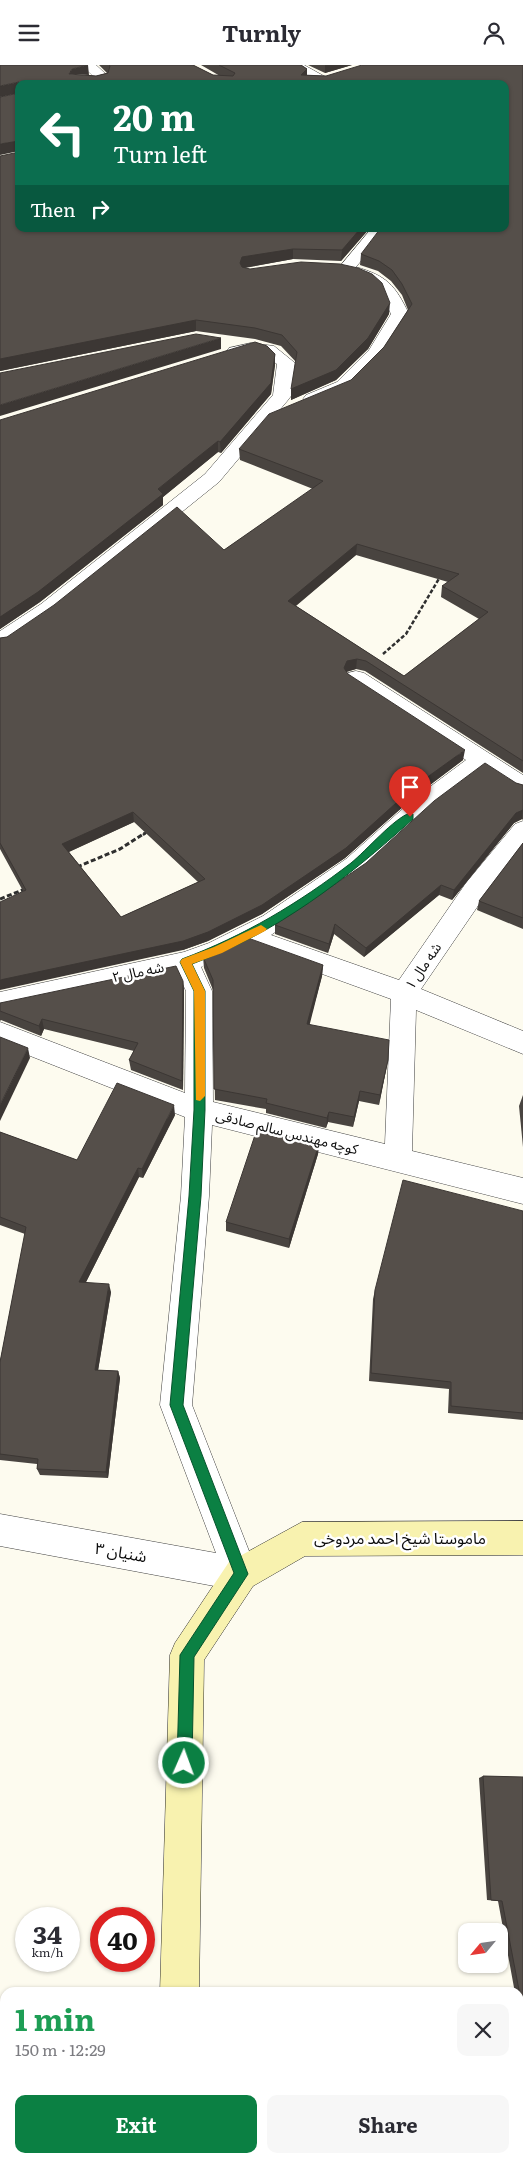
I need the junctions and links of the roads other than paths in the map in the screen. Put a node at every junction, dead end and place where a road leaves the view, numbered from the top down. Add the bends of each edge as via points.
1 (88, 65) edge
2 (293, 65) edge
3 (340, 75) edge
4 (94, 80) edge
5 (324, 80) joint
6 (376, 232) edge
7 (222, 350) edge
8 (260, 420) junction
9 (0, 641) edge
10 (356, 678) edge
11 (484, 759) junction
12 (523, 786) edge
13 (523, 830) edge
14 (247, 936) junction
15 (186, 962) junction
16 (404, 993) junction
17 (0, 1003) edge
18 (0, 1033) edge
19 (523, 1043) edge
20 (200, 1110) junction
21 (398, 1160) junction
22 (523, 1191) edge
23 (0, 1530) edge
24 (523, 1538) edge
25 (241, 1574) junction
26 (179, 1987) edge

1 - 4 street via 102,78
2 - 5 street
3 - 5 street
6 - 8 street via 337,268 372,276 388,287 400,314 376,353 343,386
7 - 8 street via 255,346 274,351 286,363 282,396
8 - 9 street via 212,478 48,609
10 - 11 street
11 - 12 street
11 - 14 street, شه مال ۲ via 423,804 355,865 272,923
13 - 16 street, شه مال ۱ via 475,890
14 - 15 street, شه مال ۲
14 - 16 street
15 - 17 street, شه مال ۲
15 - 20 street via 199,991
16 - 19 street
16 - 21 street, شه مال ۱
18 - 20 street, کوچه مهندس سالم صادقی
20 - 21 street, کوچه مهندس سالم صادقی
20 - 25 street via 176,1405
21 - 22 street, کوچه مهندس سالم صادقی
23 - 25 street, شنیان ۳
24 - 25 street, ماموستا شیخ احمد مردوخی via 302,1539
25 - 26 street, ماموستا شیخ احمد مردوخی via 187,1655

